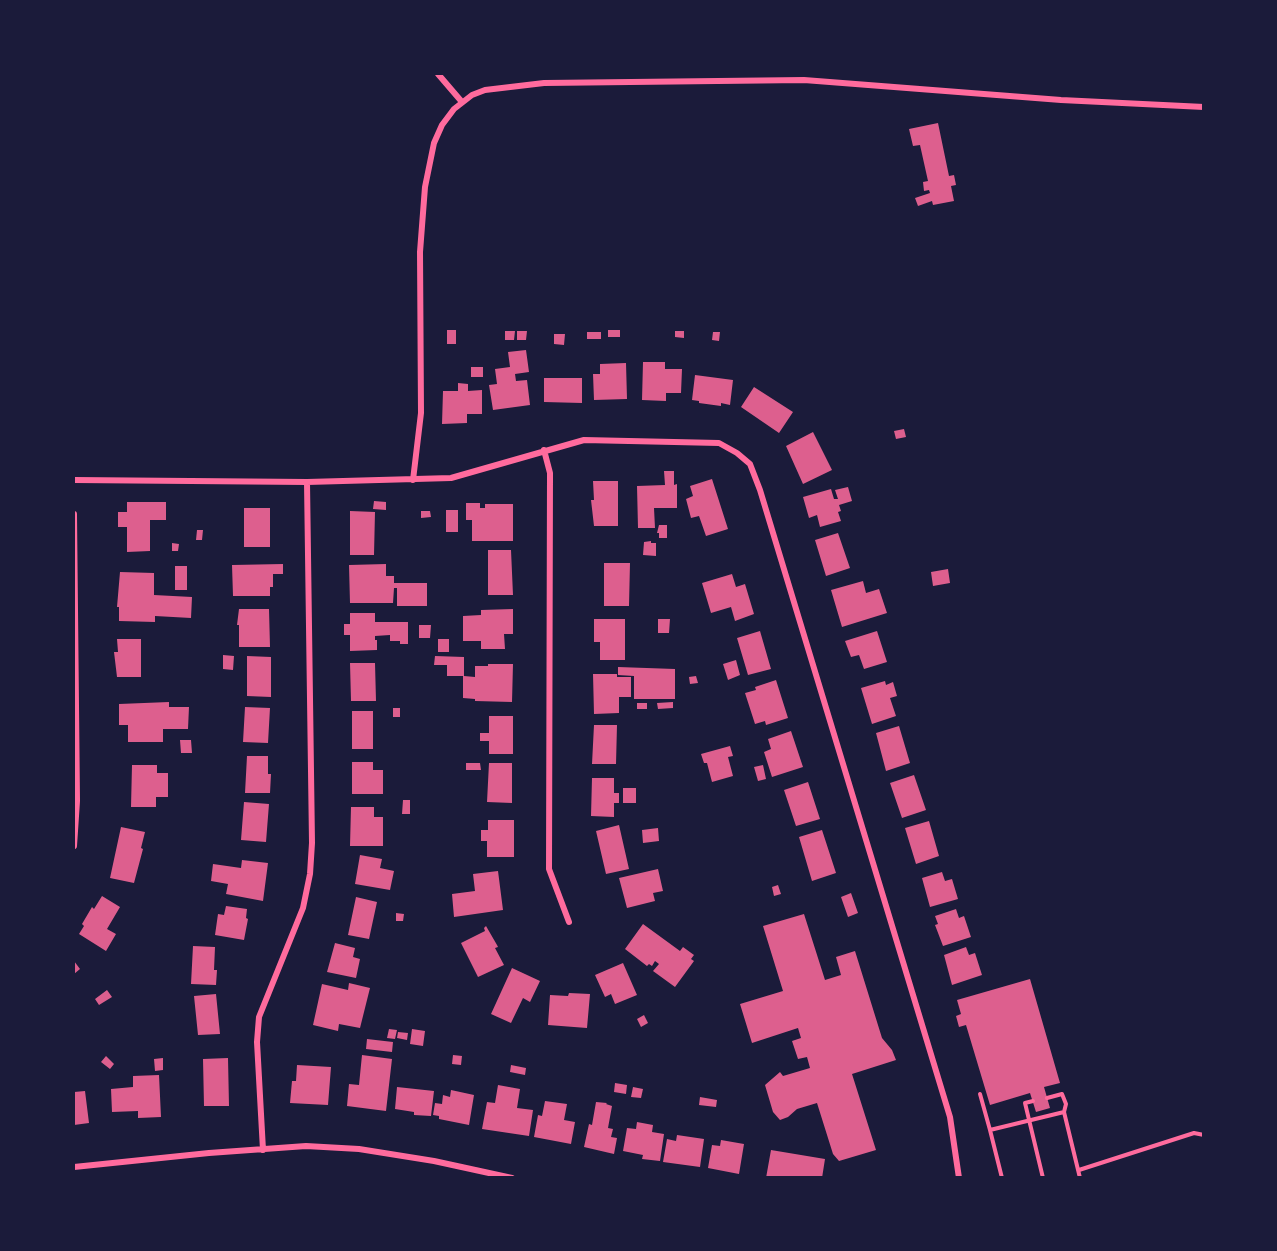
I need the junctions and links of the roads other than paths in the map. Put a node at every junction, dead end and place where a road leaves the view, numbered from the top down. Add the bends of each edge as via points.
1 (438, 74) edge
2 (462, 102) junction
3 (1203, 107) edge
4 (544, 450) junction
5 (74, 480) edge
6 (413, 480) junction
7 (307, 482) junction
8 (74, 514) edge
9 (74, 846) edge
10 (569, 922) dead end
11 (980, 1094) dead end
12 (1047, 1098) dead end
13 (1033, 1101) dead end
14 (1064, 1112) junction
15 (1030, 1121) junction
16 (990, 1130) junction
17 (1203, 1135) edge
18 (263, 1150) junction
19 (74, 1167) edge
20 (1079, 1170) junction
21 (512, 1178) edge
22 (959, 1178) edge
23 (1002, 1178) edge
24 (1043, 1178) edge
25 (1080, 1178) edge

1 - 2 street
2 - 3 street via 485,90 544,83 804,80
2 - 6 street via 442,125 434,143 421,218 421,413
4 - 6 street via 451,478
4 - 10 street via 550,473 549,869
4 - 22 street via 584,440 719,443 750,464 950,1117
5 - 7 street
6 - 7 street
7 - 18 street via 310,874 303,908 259,1017
8 - 9 street
11 - 16 lane
12 - 14 lane via 1062,1094
13 - 15 lane via 1025,1103
14 - 15 lane
14 - 20 lane
15 - 16 lane
15 - 24 lane
16 - 23 lane
17 - 20 lane via 1194,1133
18 - 19 street
18 - 21 street via 306,1146 359,1149
20 - 25 lane

